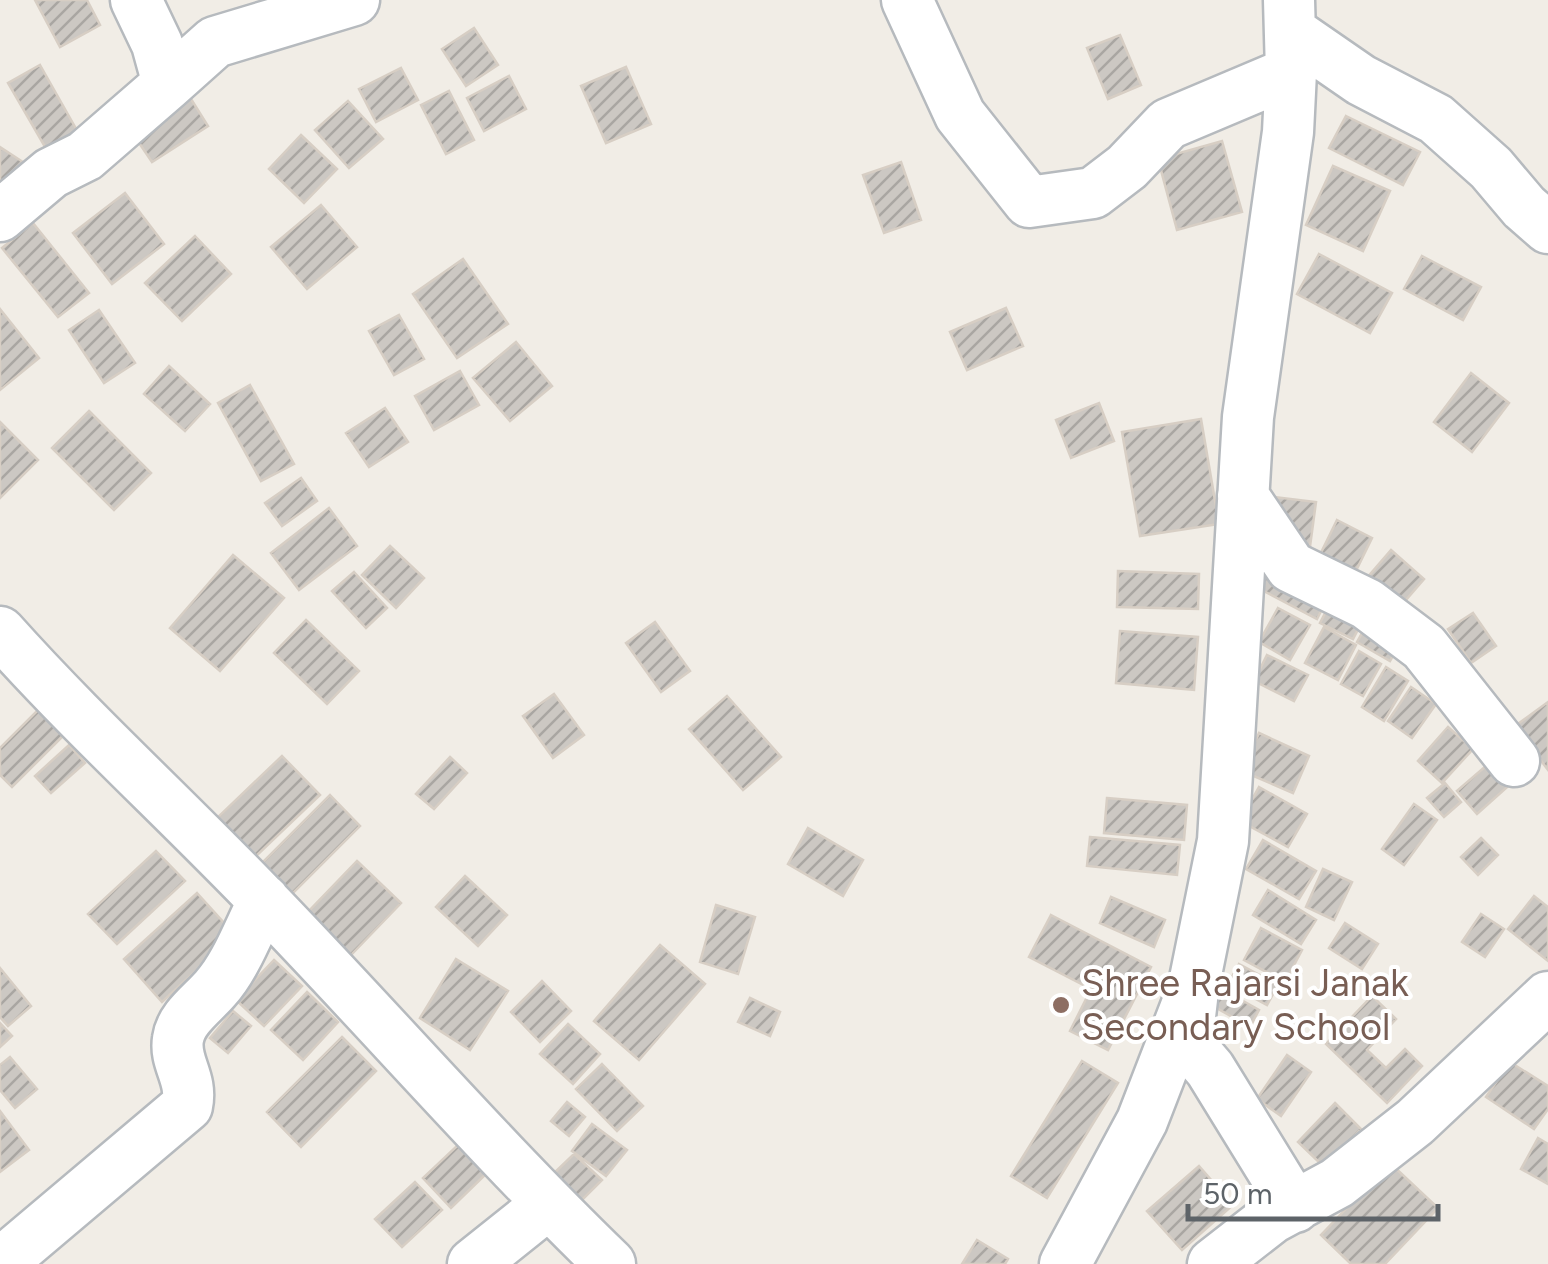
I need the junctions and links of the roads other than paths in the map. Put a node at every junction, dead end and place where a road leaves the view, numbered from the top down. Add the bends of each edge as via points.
1 (136, 0) edge
2 (354, 0) edge
3 (907, 0) edge
4 (1290, 34) edge
5 (168, 84) junction
6 (0, 216) edge
7 (1548, 228) edge
8 (1244, 496) junction
9 (0, 632) edge
10 (1514, 761) dead end
11 (264, 900) junction
12 (1192, 989) junction
13 (1548, 996) edge
14 (548, 1204) junction
15 (1294, 1206) junction
16 (25, 1255) edge
17 (473, 1264) edge
18 (610, 1264) edge
19 (1065, 1264) edge
20 (1213, 1264) edge

1 - 5 street
2 - 5 street via 214,42
3 - 4 street via 960,116 1028,202 1093,193 1168,124
4 - 7 street via 1436,118
4 - 8 street via 1288,132 1248,418
5 - 6 street via 85,156 50,173
8 - 10 street via 1291,567 1367,604 1424,646
8 - 12 street via 1223,842
9 - 11 street
11 - 14 street
11 - 16 street via 219,986 178,1035 187,1106
12 - 15 street via 1188,1042
12 - 19 street via 1142,1121
13 - 15 street via 1415,1122 1338,1183
14 - 17 street
14 - 18 street
15 - 20 street

